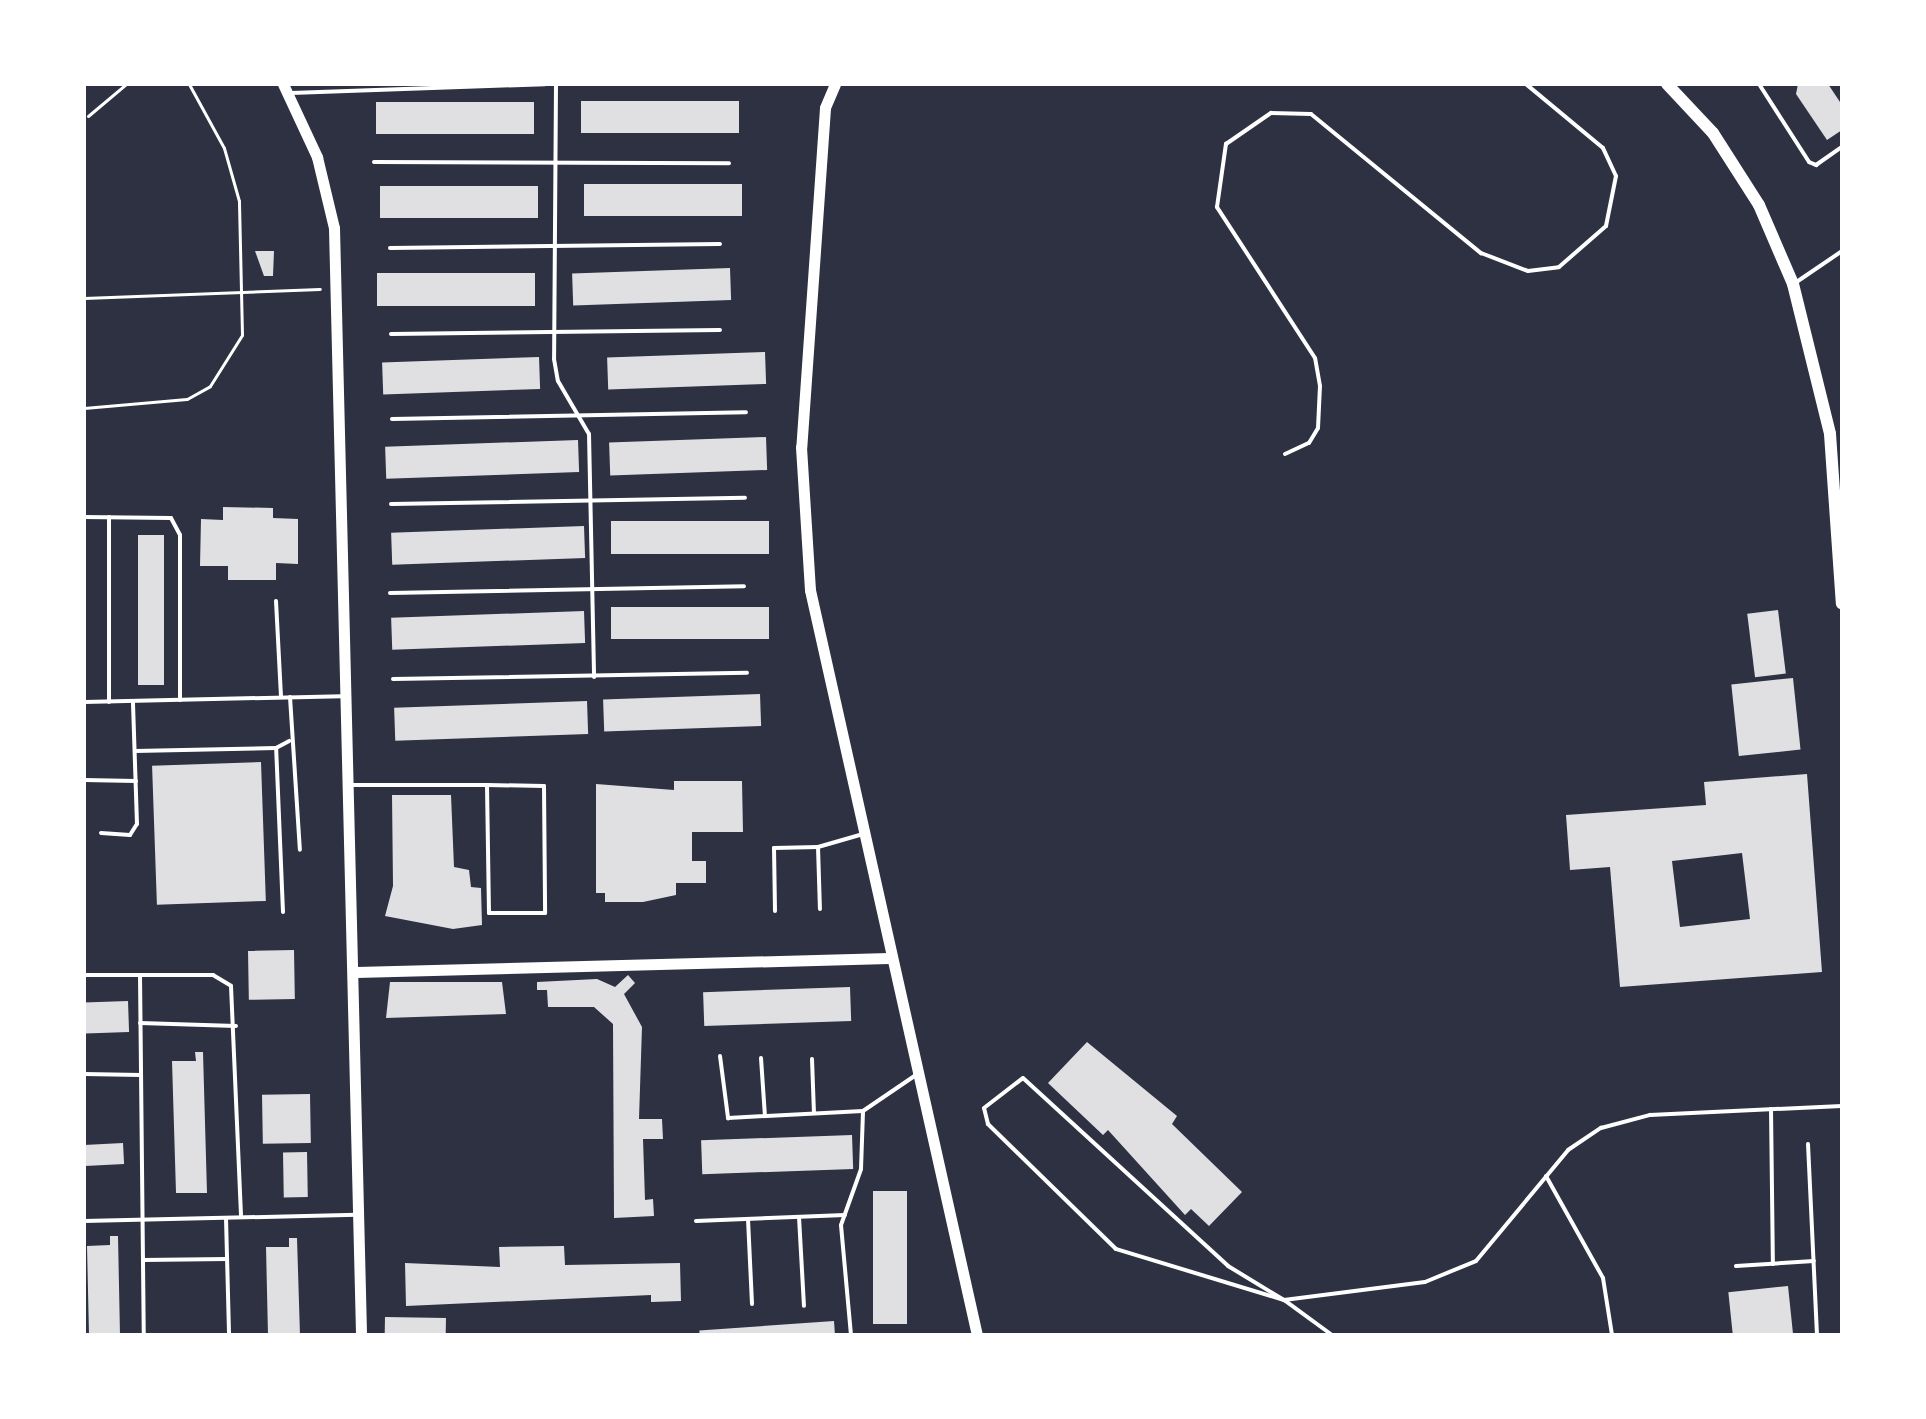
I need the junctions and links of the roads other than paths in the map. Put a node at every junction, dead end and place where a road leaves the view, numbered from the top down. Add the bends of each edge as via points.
1 (545, 84) edge
2 (556, 84) edge
3 (835, 84) edge
4 (1526, 84) edge
5 (1667, 84) edge
6 (1759, 84) edge
7 (286, 89) edge
8 (1842, 147) edge
9 (374, 162) dead end
10 (556, 163) junction
11 (729, 163) dead end
12 (720, 244) dead end
13 (555, 247) junction
14 (390, 248) dead end
15 (1842, 251) edge
16 (1793, 284) junction
17 (720, 330) dead end
18 (554, 333) junction
19 (391, 334) dead end
20 (746, 412) dead end
21 (581, 416) junction
22 (392, 419) dead end
23 (1285, 454) dead end
24 (745, 498) dead end
25 (591, 501) junction
26 (391, 504) dead end
27 (84, 517) edge
28 (109, 517) junction
29 (744, 586) dead end
30 (592, 588) junction
31 (390, 593) dead end
32 (276, 601) dead end
33 (1842, 604) edge
34 (747, 673) dead end
35 (594, 677) junction
36 (393, 679) dead end
37 (348, 696) junction
38 (281, 697) junction
39 (290, 697) junction
40 (180, 700) junction
41 (133, 701) junction
42 (84, 702) edge
43 (109, 702) junction
44 (289, 741) junction
45 (276, 748) junction
46 (135, 751) junction
47 (84, 780) edge
48 (136, 781) junction
49 (350, 785) junction
50 (487, 785) junction
51 (101, 833) dead end
52 (863, 834) junction
53 (818, 847) junction
54 (300, 850) dead end
55 (820, 909) dead end
56 (775, 911) dead end
57 (283, 912) dead end
58 (889, 958) junction
59 (356, 972) junction
60 (84, 975) edge
61 (140, 975) junction
62 (140, 1023) junction
63 (236, 1026) junction
64 (720, 1056) dead end
65 (761, 1058) dead end
66 (812, 1059) dead end
67 (84, 1074) edge
68 (141, 1075) junction
69 (916, 1075) junction
70 (1842, 1106) edge
71 (1771, 1109) junction
72 (863, 1111) junction
73 (814, 1113) junction
74 (765, 1116) junction
75 (1808, 1144) dead end
76 (1546, 1176) junction
77 (359, 1215) junction
78 (845, 1215) junction
79 (241, 1217) junction
80 (799, 1217) junction
81 (226, 1218) junction
82 (748, 1219) junction
83 (143, 1220) junction
84 (84, 1221) edge
85 (696, 1221) dead end
86 (227, 1259) junction
87 (143, 1260) junction
88 (1814, 1261) junction
89 (1773, 1264) junction
90 (1736, 1266) dead end
91 (1284, 1300) junction
92 (752, 1304) dead end
93 (804, 1306) dead end
94 (144, 1335) edge
95 (229, 1335) edge
96 (361, 1335) edge
97 (851, 1335) edge
98 (977, 1335) edge
99 (1332, 1335) edge
100 (1612, 1335) edge
101 (1817, 1335) edge

1 - 7 lane
2 - 10 lane
3 - 52 street via 825,108 801,447 810,590
4 - 23 lane via 1587,132 1616,176 1606,226 1559,267 1528,271 1481,253 1311,114 1271,113 1226,144 1217,207 1315,358 1318,428 1309,443
5 - 16 main road via 1713,133 1759,205
6 - 8 lane via 1809,162 1816,165
7 - 37 street via 317,157 331,214
9 - 10 lane
10 - 11 lane
10 - 13 lane
12 - 13 lane
13 - 14 lane
13 - 18 lane
15 - 16 lane
16 - 33 main road via 1830,434
17 - 18 lane
18 - 19 lane
18 - 21 lane via 558,381
20 - 21 lane
21 - 22 lane
21 - 25 lane via 589,434
24 - 25 lane
25 - 26 lane
25 - 30 lane
27 - 28 lane
28 - 40 lane via 171,518 180,535
28 - 43 lane
29 - 30 lane
30 - 31 lane
30 - 35 lane
32 - 38 lane
34 - 35 lane
35 - 36 lane
37 - 39 lane
37 - 49 street
38 - 39 lane
38 - 40 lane
39 - 44 lane
40 - 41 lane
41 - 43 lane
41 - 46 lane
42 - 43 lane
44 - 45 lane
44 - 54 lane via 298,755
45 - 46 lane
45 - 57 lane
46 - 48 lane
47 - 48 lane
48 - 51 lane via 137,824 130,835
49 - 50 lane
49 - 59 street
50 - 50 lane via 544,786 545,913 489,913
52 - 53 lane
52 - 58 street
53 - 55 lane
53 - 56 lane via 774,848
58 - 59 street
58 - 69 street
59 - 77 street
60 - 61 lane
61 - 62 lane
61 - 63 lane via 224,979 235,994
62 - 63 lane
62 - 68 lane
63 - 79 lane
64 - 74 lane via 721,1110 728,1118
65 - 74 lane
66 - 73 lane
67 - 68 lane
68 - 83 lane
69 - 72 lane
69 - 98 street
70 - 71 lane
71 - 76 lane via 1650,1115 1601,1128 1568,1150
71 - 89 lane
72 - 73 lane
72 - 78 lane via 861,1169
73 - 74 lane
75 - 88 lane
76 - 91 lane via 1476,1261 1425,1282
76 - 100 lane via 1603,1278
77 - 79 lane
77 - 96 street
78 - 80 lane
78 - 97 lane
79 - 81 lane
80 - 82 lane
80 - 93 lane
81 - 83 lane
81 - 86 lane
82 - 85 lane
82 - 92 lane
83 - 84 lane
83 - 87 lane
86 - 87 lane
86 - 95 lane
87 - 94 lane
88 - 89 lane
88 - 101 lane
89 - 90 lane
91 - 91 lane via 1228,1266 1023,1078 984,1108 1009,1150 1116,1249
91 - 99 lane

